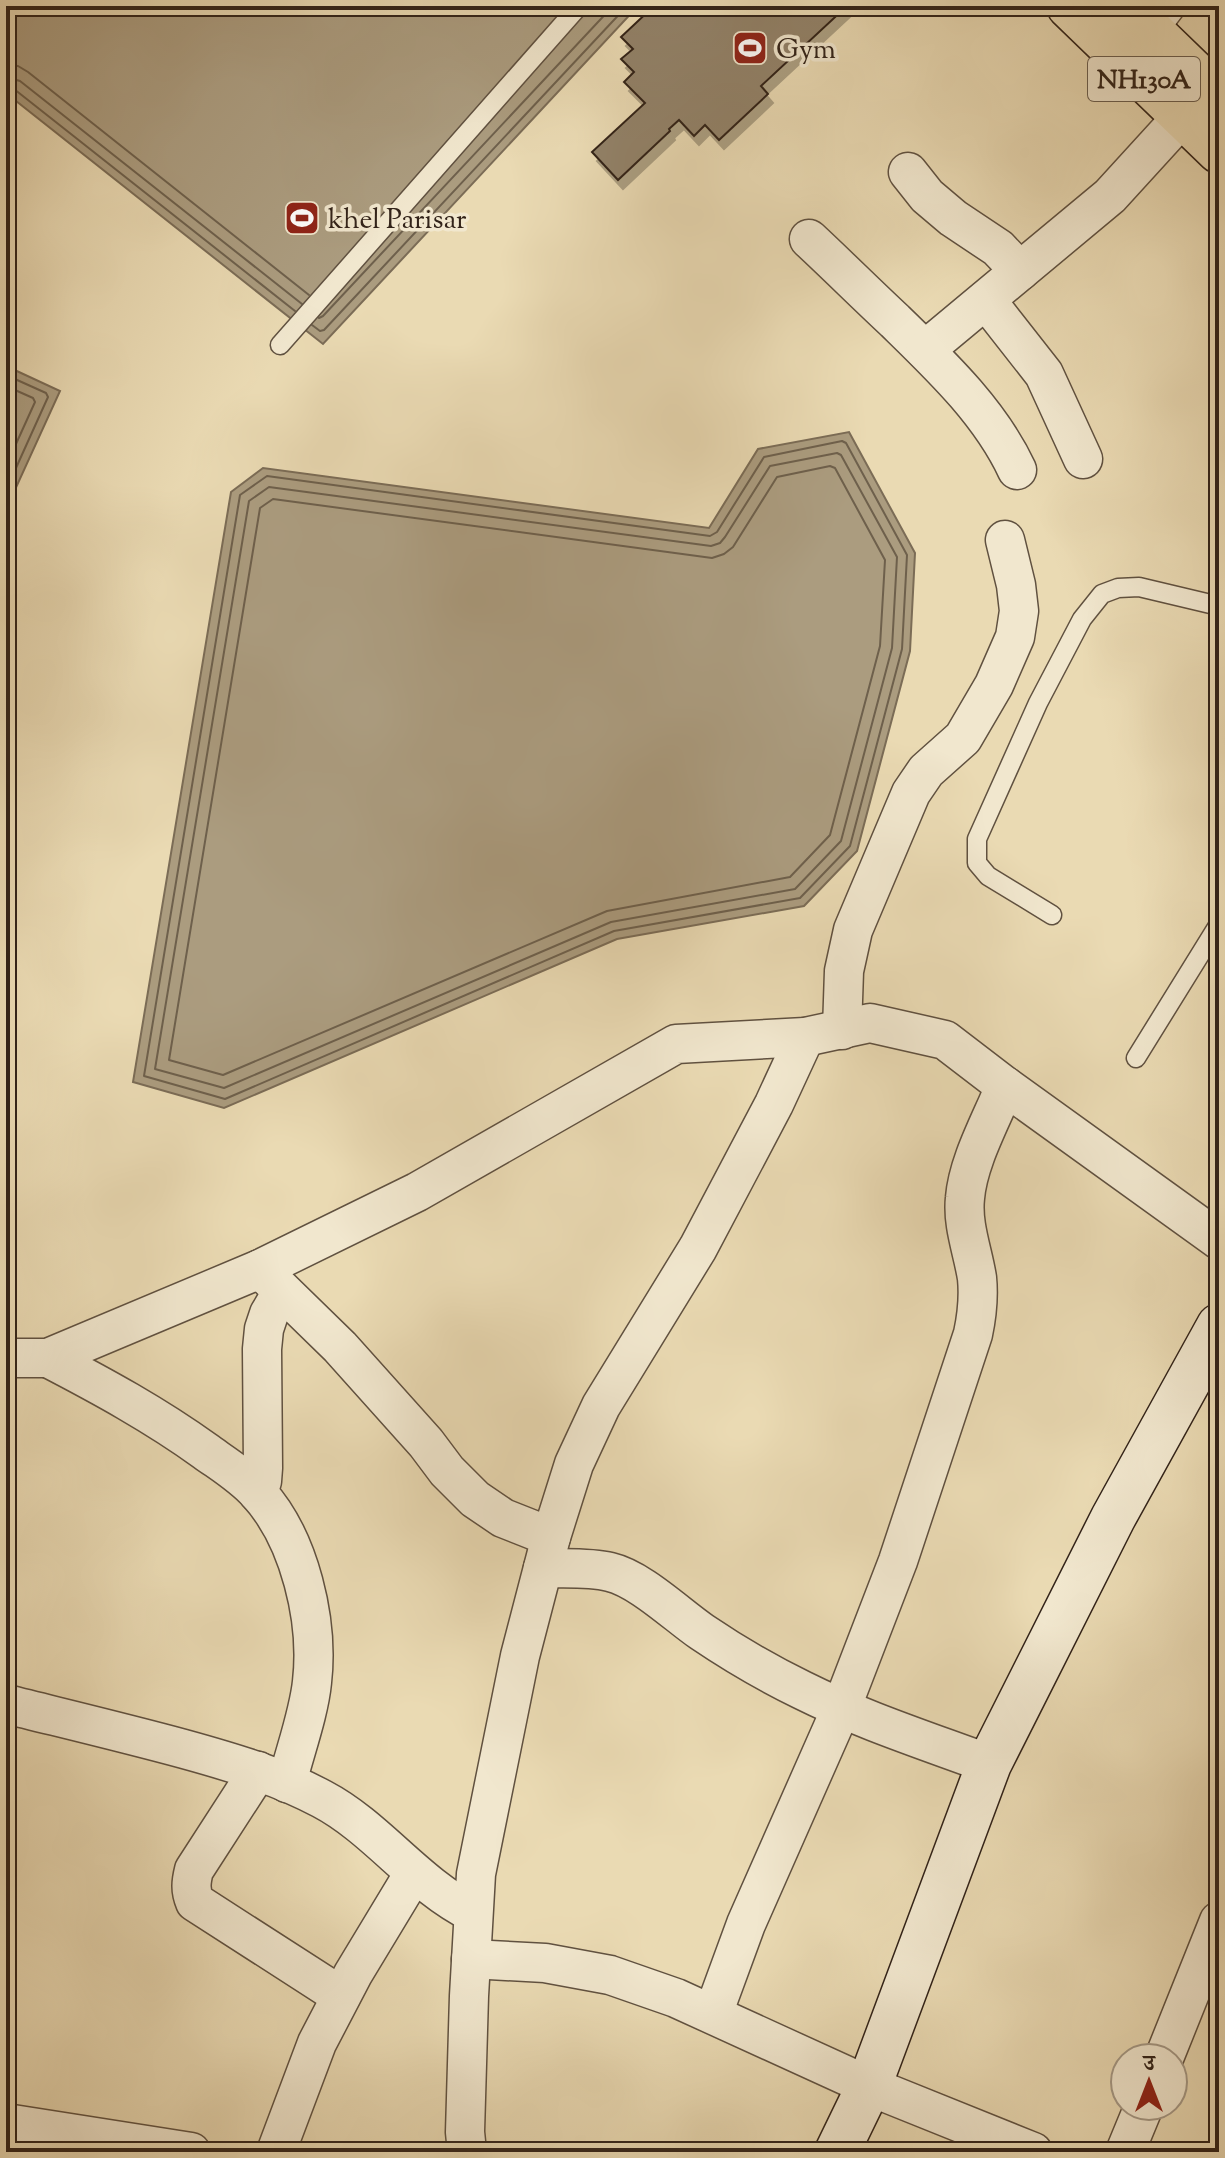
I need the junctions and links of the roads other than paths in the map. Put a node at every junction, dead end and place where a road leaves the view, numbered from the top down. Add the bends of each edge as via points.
1 (579, 6) edge
2 (1069, 6) edge
3 (1153, 16) edge
4 (1201, 107) edge
5 (1219, 151) edge
6 (908, 172) dead end
7 (809, 239) dead end
8 (1020, 271) junction
9 (986, 300) junction
10 (280, 345) dead end
11 (925, 350) junction
12 (1083, 459) dead end
13 (1017, 470) dead end
14 (1005, 540) dead end
15 (1219, 606) edge
16 (1052, 915) dead end
17 (1219, 924) edge
18 (842, 1030) junction
19 (805, 1037) junction
20 (1136, 1058) dead end
21 (1005, 1086) junction
22 (1219, 1240) edge
23 (271, 1280) junction
24 (1219, 1326) edge
25 (6, 1358) edge
26 (48, 1358) junction
27 (258, 1493) junction
28 (547, 1553) junction
29 (6, 1704) edge
30 (841, 1709) junction
31 (989, 1764) junction
32 (272, 1777) junction
33 (414, 1873) junction
34 (473, 1913) junction
35 (1219, 1921) edge
36 (471, 1959) junction
37 (1206, 1988) edge
38 (341, 1996) junction
39 (713, 2014) junction
40 (1174, 2042) edge
41 (869, 2086) junction
42 (1137, 2122) edge
43 (6, 2123) edge
44 (191, 2152) edge
45 (276, 2152) edge
46 (467, 2152) edge
47 (837, 2152) edge
48 (1033, 2152) edge
49 (1125, 2152) edge

1 - 10 lane
2 - 4 highway, NH130A
3 - 4 highway, NH130A
4 - 5 highway, NH130A
4 - 8 street via 1110,196
6 - 8 street via 927,196 998,248
7 - 11 street
8 - 9 street
9 - 11 street
9 - 12 street via 1044,374
11 - 13 street via 973,402
14 - 18 street via 1019,611 1015,637 963,738 926,771 911,793 853,930 844,971
15 - 16 lane via 1139,587 1118,588 1102,594 1082,619 977,839 977,863 988,876
17 - 20 lane
18 - 19 street
18 - 21 street via 870,1023 945,1040
19 - 23 street via 676,1044
19 - 28 street via 698,1248 601,1406 574,1464
21 - 22 street
21 - 30 street via 969,1172 964,1200 977,1279 973,1334 898,1561
23 - 26 street
23 - 27 street via 262,1349 263,1468
23 - 28 street via 340,1347 475,1499
24 - 31 street via 1113,1518
25 - 26 street
26 - 27 street via 167,1424
27 - 32 street via 292,1549 314,1638 312,1684
28 - 30 street via 634,1582 702,1632
28 - 34 street via 516,1671
29 - 32 street
30 - 31 street
30 - 39 street via 746,1924
31 - 41 street
32 - 33 street via 325,1800
32 - 38 street via 194,1870 191,1893 195,1902
33 - 34 street
33 - 38 street
34 - 36 street
35 - 37 street
36 - 39 street via 545,1963 610,1975
36 - 46 street
37 - 40 street
38 - 45 street via 317,2043
39 - 41 street
41 - 47 street
41 - 48 street
42 - 49 street
43 - 44 street

